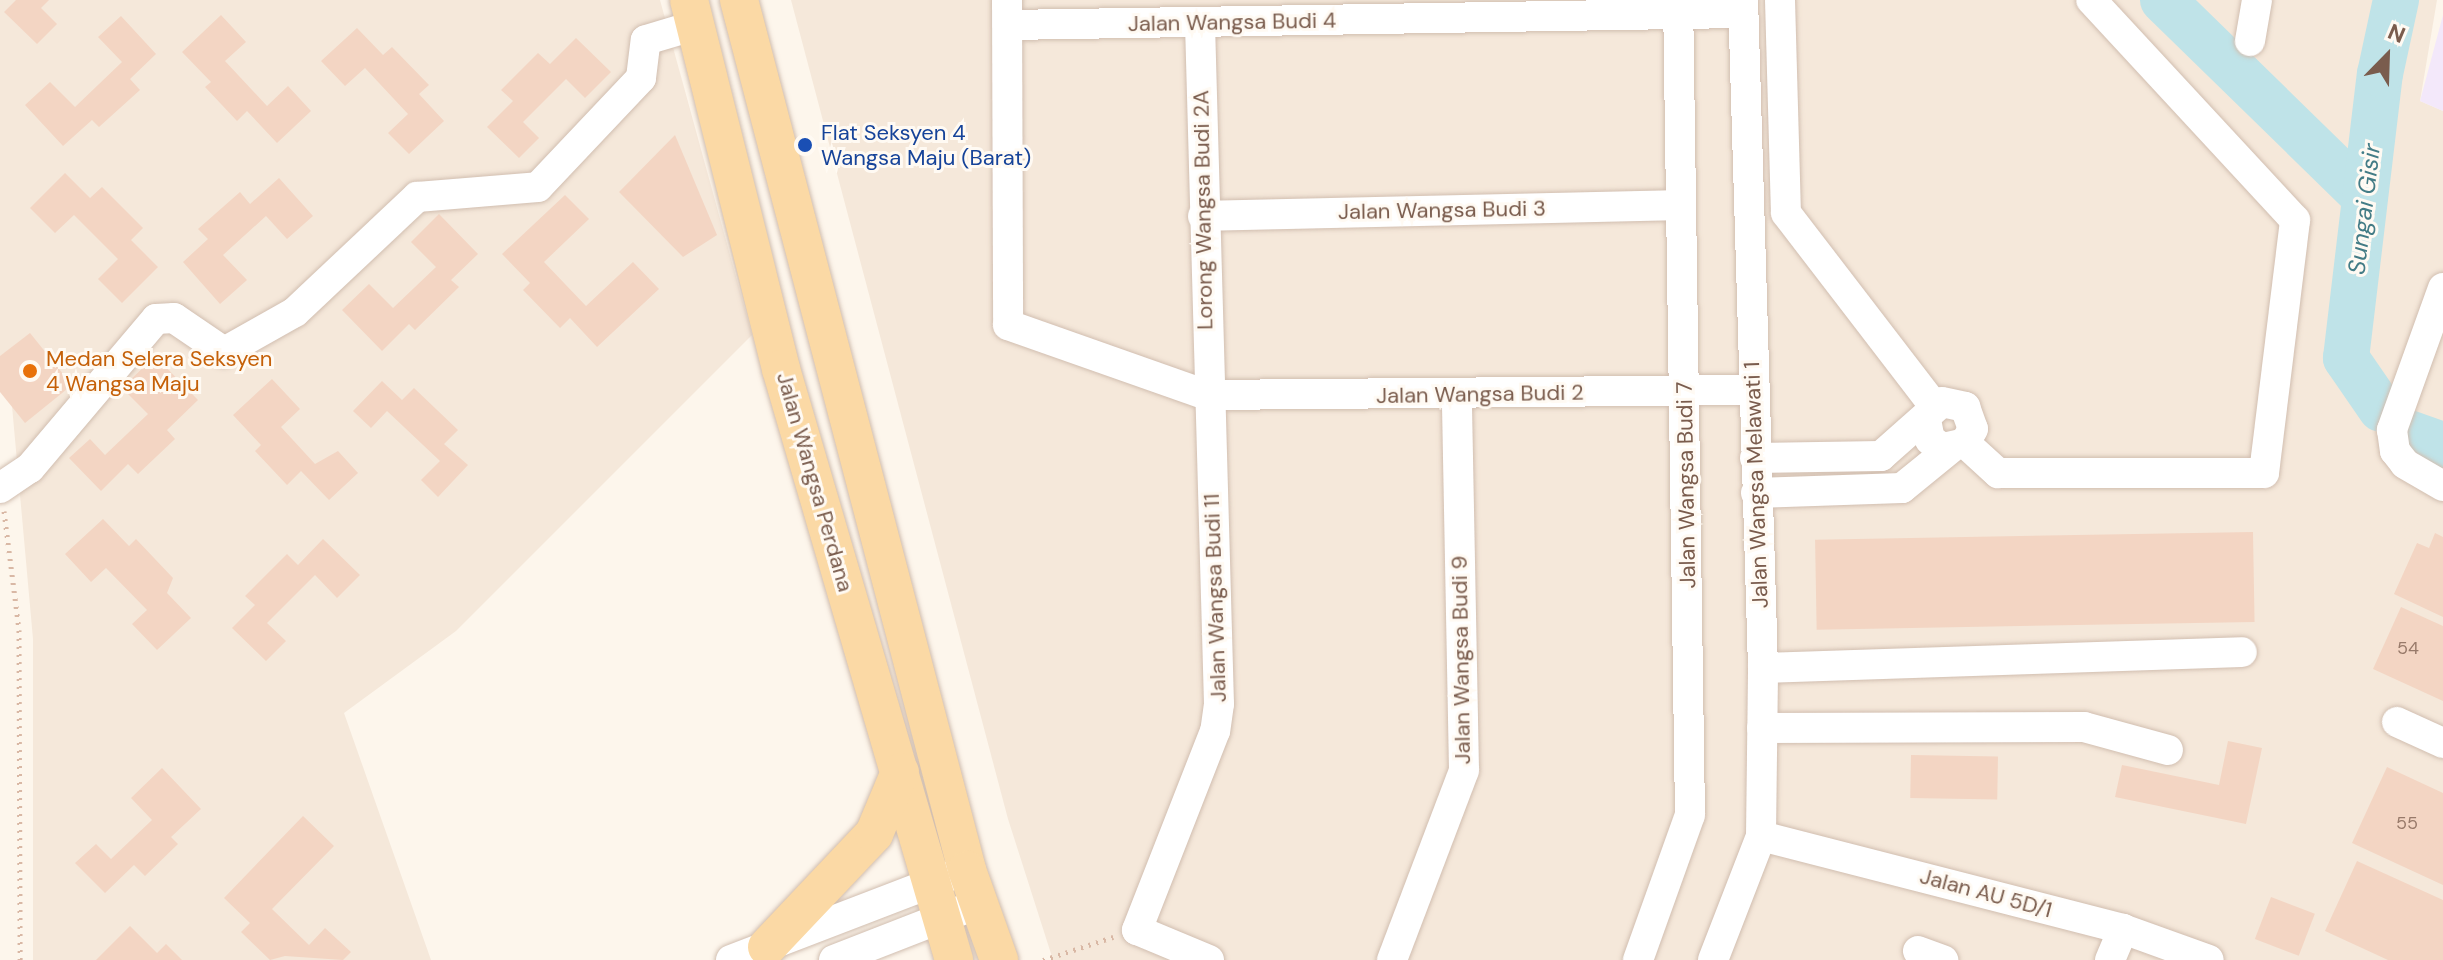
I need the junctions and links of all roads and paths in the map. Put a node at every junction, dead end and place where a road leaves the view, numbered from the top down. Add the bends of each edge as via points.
1 (739, 0) edge
2 (1780, 0) edge
3 (2091, 0) edge
4 (2257, 0) edge
5 (1743, 6) edge
6 (1678, 7) edge
7 (1566, 8) edge
8 (1454, 9) edge
9 (693, 12) edge
10 (1008, 13) edge
11 (1200, 24) junction
12 (2250, 41) dead end
13 (1680, 205) junction
14 (1203, 216) junction
15 (2443, 288) edge
16 (1752, 390) junction
17 (1684, 391) junction
18 (1207, 395) junction
19 (1457, 395) junction
20 (1930, 412) junction
21 (1958, 446) junction
22 (1863, 456) junction
23 (1769, 458) junction
24 (2443, 486) edge
25 (1863, 489) junction
26 (1756, 493) junction
27 (1, 497) edge
28 (2242, 652) dead end
29 (1763, 668) junction
30 (2397, 722) dead end
31 (1762, 728) junction
32 (2443, 743) edge
33 (2168, 750) dead end
34 (900, 772) junction
35 (1761, 836) junction
36 (973, 886) junction
37 (935, 901) junction
38 (2123, 929) junction
39 (1137, 930) junction
40 (767, 947) junction
41 (20, 960) edge
42 (731, 960) edge
43 (834, 960) edge
44 (954, 960) edge
45 (999, 960) edge
46 (1043, 960) edge
47 (1209, 960) edge
48 (1392, 960) edge
49 (1638, 960) edge
50 (1713, 960) edge
51 (2110, 960) edge
52 (2209, 960) edge

1 - 36 main road
2 - 20 street via 1786,213
3 - 21 street via 2295,220 2264,473 1998,473
4 - 12 street
5 - 6 street, Jalan Wangsa Budi 4
5 - 16 street, Jalan Wangsa Melawati 1
6 - 7 street, Jalan Wangsa Budi 4
6 - 13 street, Jalan Wangsa Budi 7
7 - 8 street, Jalan Wangsa Budi 4
8 - 11 street, Jalan Wangsa Budi 4
9 - 27 street via 646,40 641,78 538,187 417,197 295,312 224,352 174,318 156,319
9 - 34 main road, Jalan Wangsa Perdana via 781,369
10 - 11 street, Jalan Wangsa Budi 4
10 - 18 street, Jalan Wangsa Budi 2 via 1008,325
11 - 14 street, Lorong Wangsa Budi 2A
13 - 14 street, Jalan Wangsa Budi 3
13 - 17 street, Jalan Wangsa Budi 7
14 - 18 street, Lorong Wangsa Budi 2A
15 - 24 street via 2392,430 2395,451 2405,464
16 - 17 street, Jalan Wangsa Budi 2
16 - 23 street, Jalan Wangsa Melawati 1 via 1754,426
17 - 19 street, Jalan Wangsa Budi 2
17 - 49 street, Jalan Wangsa Budi 7 via 1690,815
18 - 19 street, Jalan Wangsa Budi 2
18 - 39 street, Jalan Wangsa Budi 11 via 1218,719
19 - 48 street, Jalan Wangsa Budi 9 via 1464,770
20 - 21 street via 1930,440
20 - 21 street via 1950,401 1965,407 1973,429
20 - 22 street via 1881,456
21 - 25 street via 1902,488
22 - 23 street
22 - 25 street
23 - 26 street, Jalan Wangsa Melawati 1
25 - 26 street
26 - 29 street, Jalan Wangsa Melawati 1
27 - 41 path via 19,630
28 - 29 street
29 - 31 street, Jalan Wangsa Melawati 1
30 - 32 street
31 - 33 street via 2084,727
31 - 35 street, Jalan Wangsa Melawati 1
34 - 37 main road, Jalan Wangsa Perdana
34 - 40 main road via 874,834
35 - 38 street, Jalan AU 5D/1
35 - 50 street, Jalan Wangsa Melawati 1
36 - 37 street
36 - 45 main road
37 - 40 street
37 - 43 street
37 - 44 main road, Jalan Wangsa Perdana
38 - 51 street
38 - 52 street, Jalan AU 5D/1
39 - 46 path
39 - 47 street
40 - 42 street

